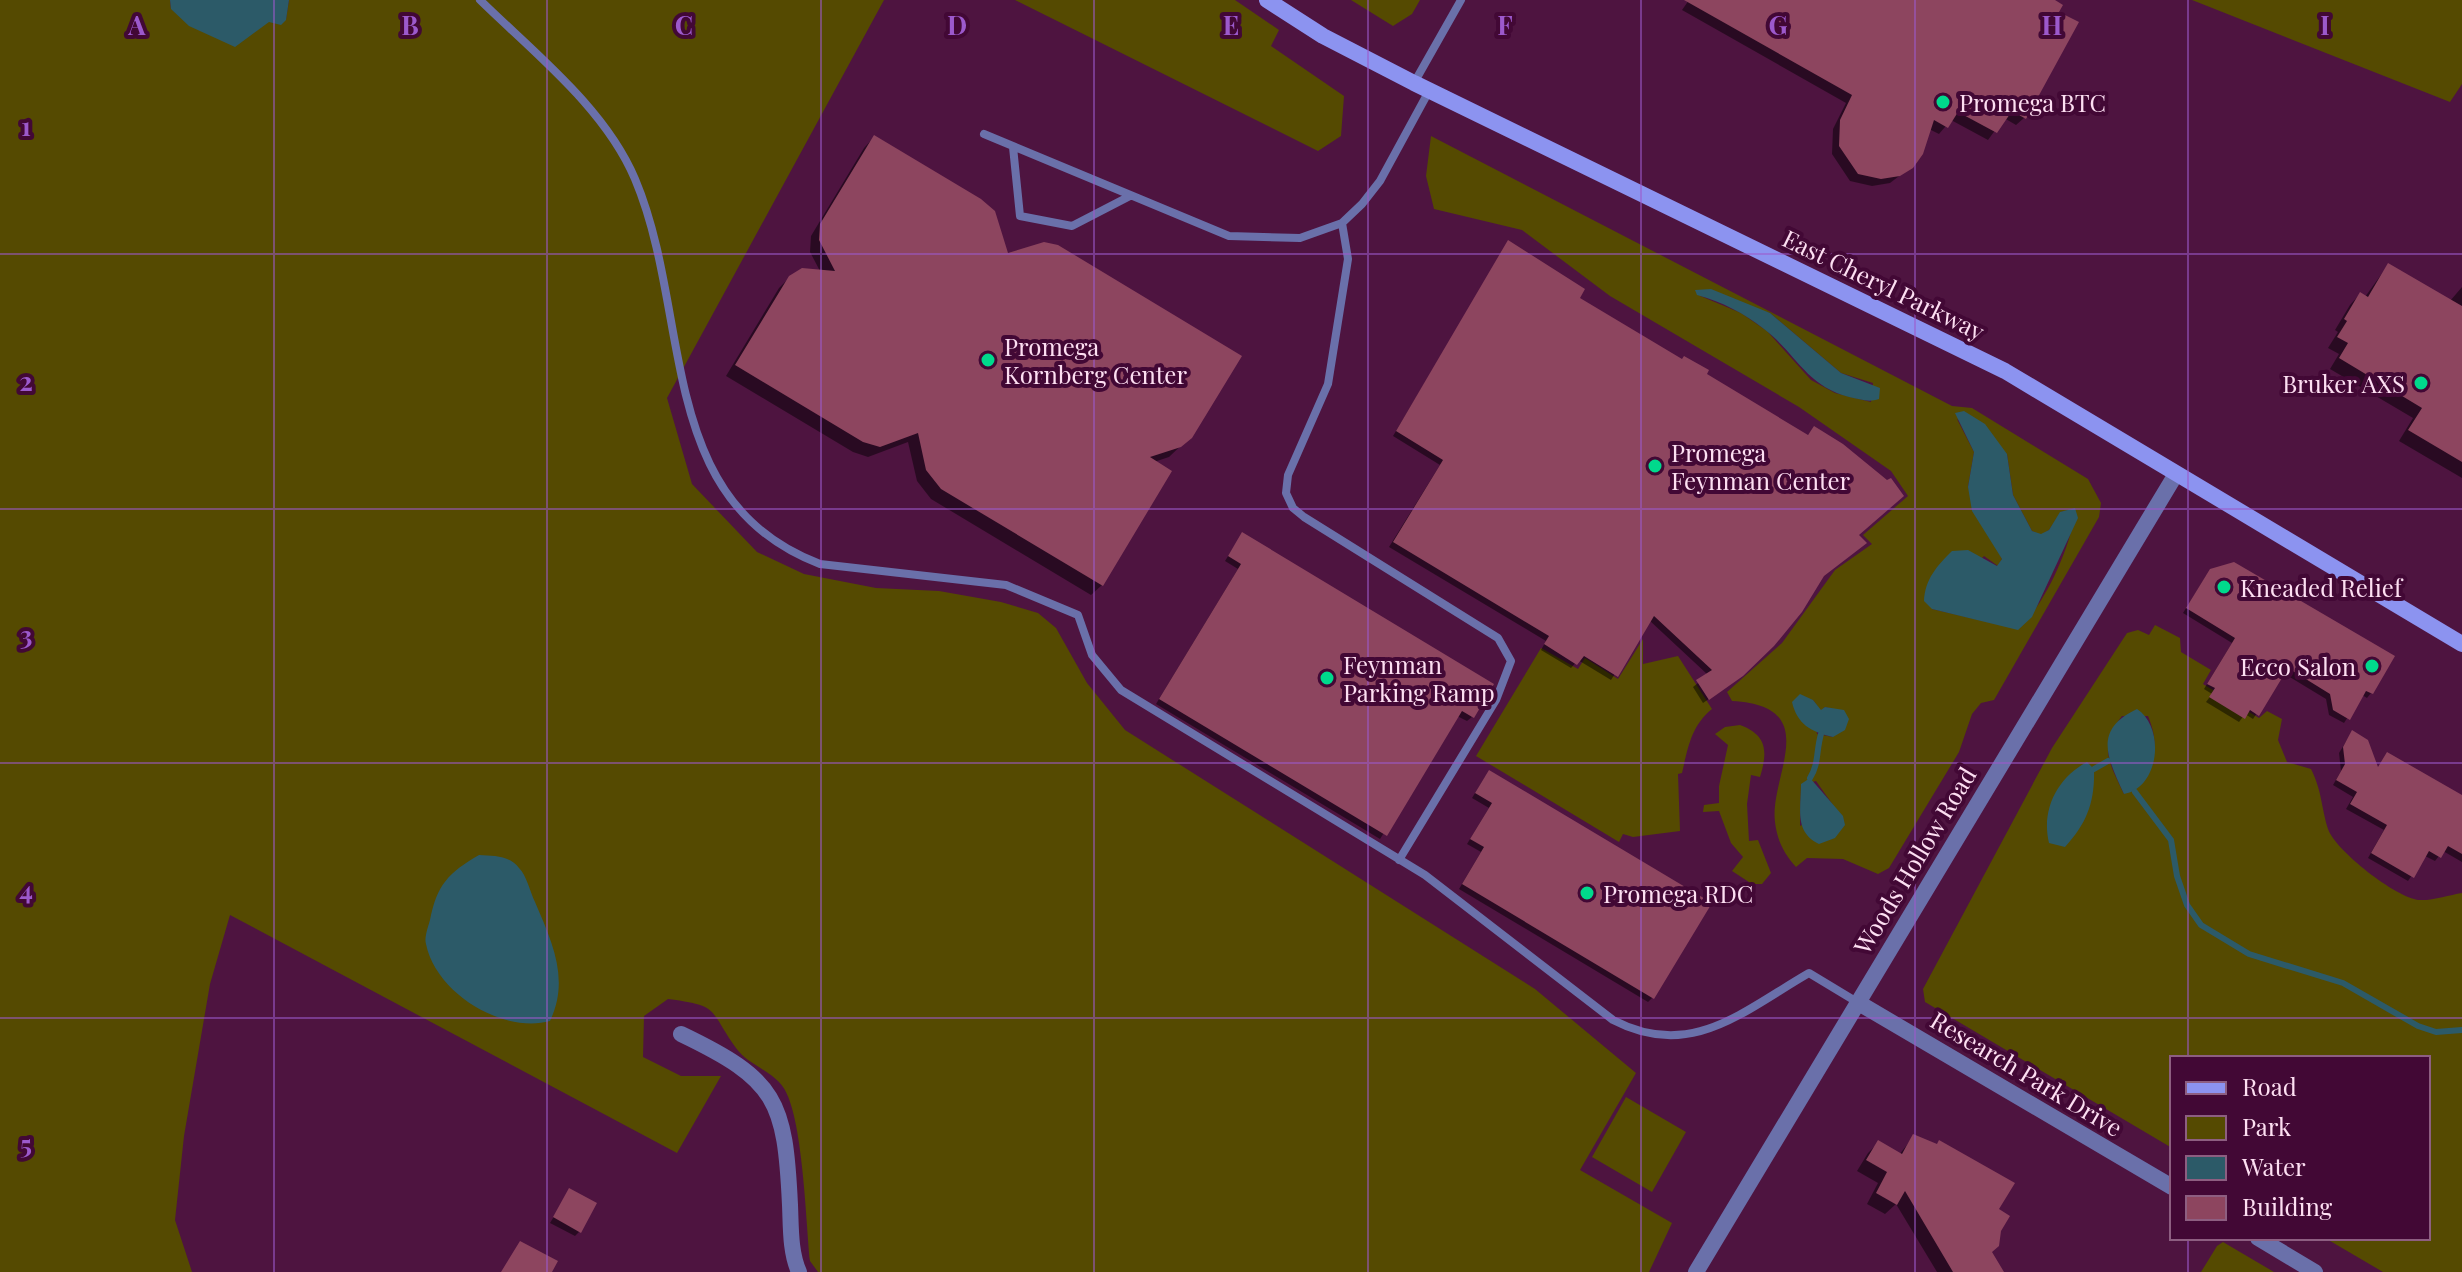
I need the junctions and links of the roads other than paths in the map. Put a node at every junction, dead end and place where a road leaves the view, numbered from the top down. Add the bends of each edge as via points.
1 (480, 0) edge
2 (1267, 0) edge
3 (1461, 0) edge
4 (1422, 86) junction
5 (984, 134) dead end
6 (1013, 147) junction
7 (1130, 196) junction
8 (1342, 223) junction
9 (2176, 474) junction
10 (2462, 644) edge
11 (1399, 860) junction
12 (1857, 1002) junction
13 (681, 1034) dead end
14 (2170, 1186) edge
15 (2261, 1240) edge
16 (799, 1272) edge
17 (1696, 1272) edge
18 (2315, 1272) edge

1 - 11 lane via 603,125 634,176 658,244 695,429 711,472 735,508 792,553 820,564 1006,585 1078,615 1092,655 1121,690
2 - 4 street, East Cheryl Parkway via 1323,36
3 - 4 lane
4 - 8 lane via 1380,181
4 - 9 street, East Cheryl Parkway via 2005,371
5 - 6 lane
6 - 7 lane
6 - 7 lane via 1020,216 1072,226
7 - 8 lane via 1229,236 1300,238
8 - 11 lane via 1348,259 1328,384 1288,475 1286,493 1304,517 1498,638 1511,661 1496,700
9 - 10 street, East Cheryl Parkway
9 - 12 street, Woods Hollow Road
11 - 12 lane via 1635,1032 1662,1038 1689,1035 1718,1025 1809,973
12 - 14 street, Research Park Drive
12 - 17 street, Woods Hollow Road
13 - 16 street via 729,1057 756,1078 781,1116
15 - 18 street

